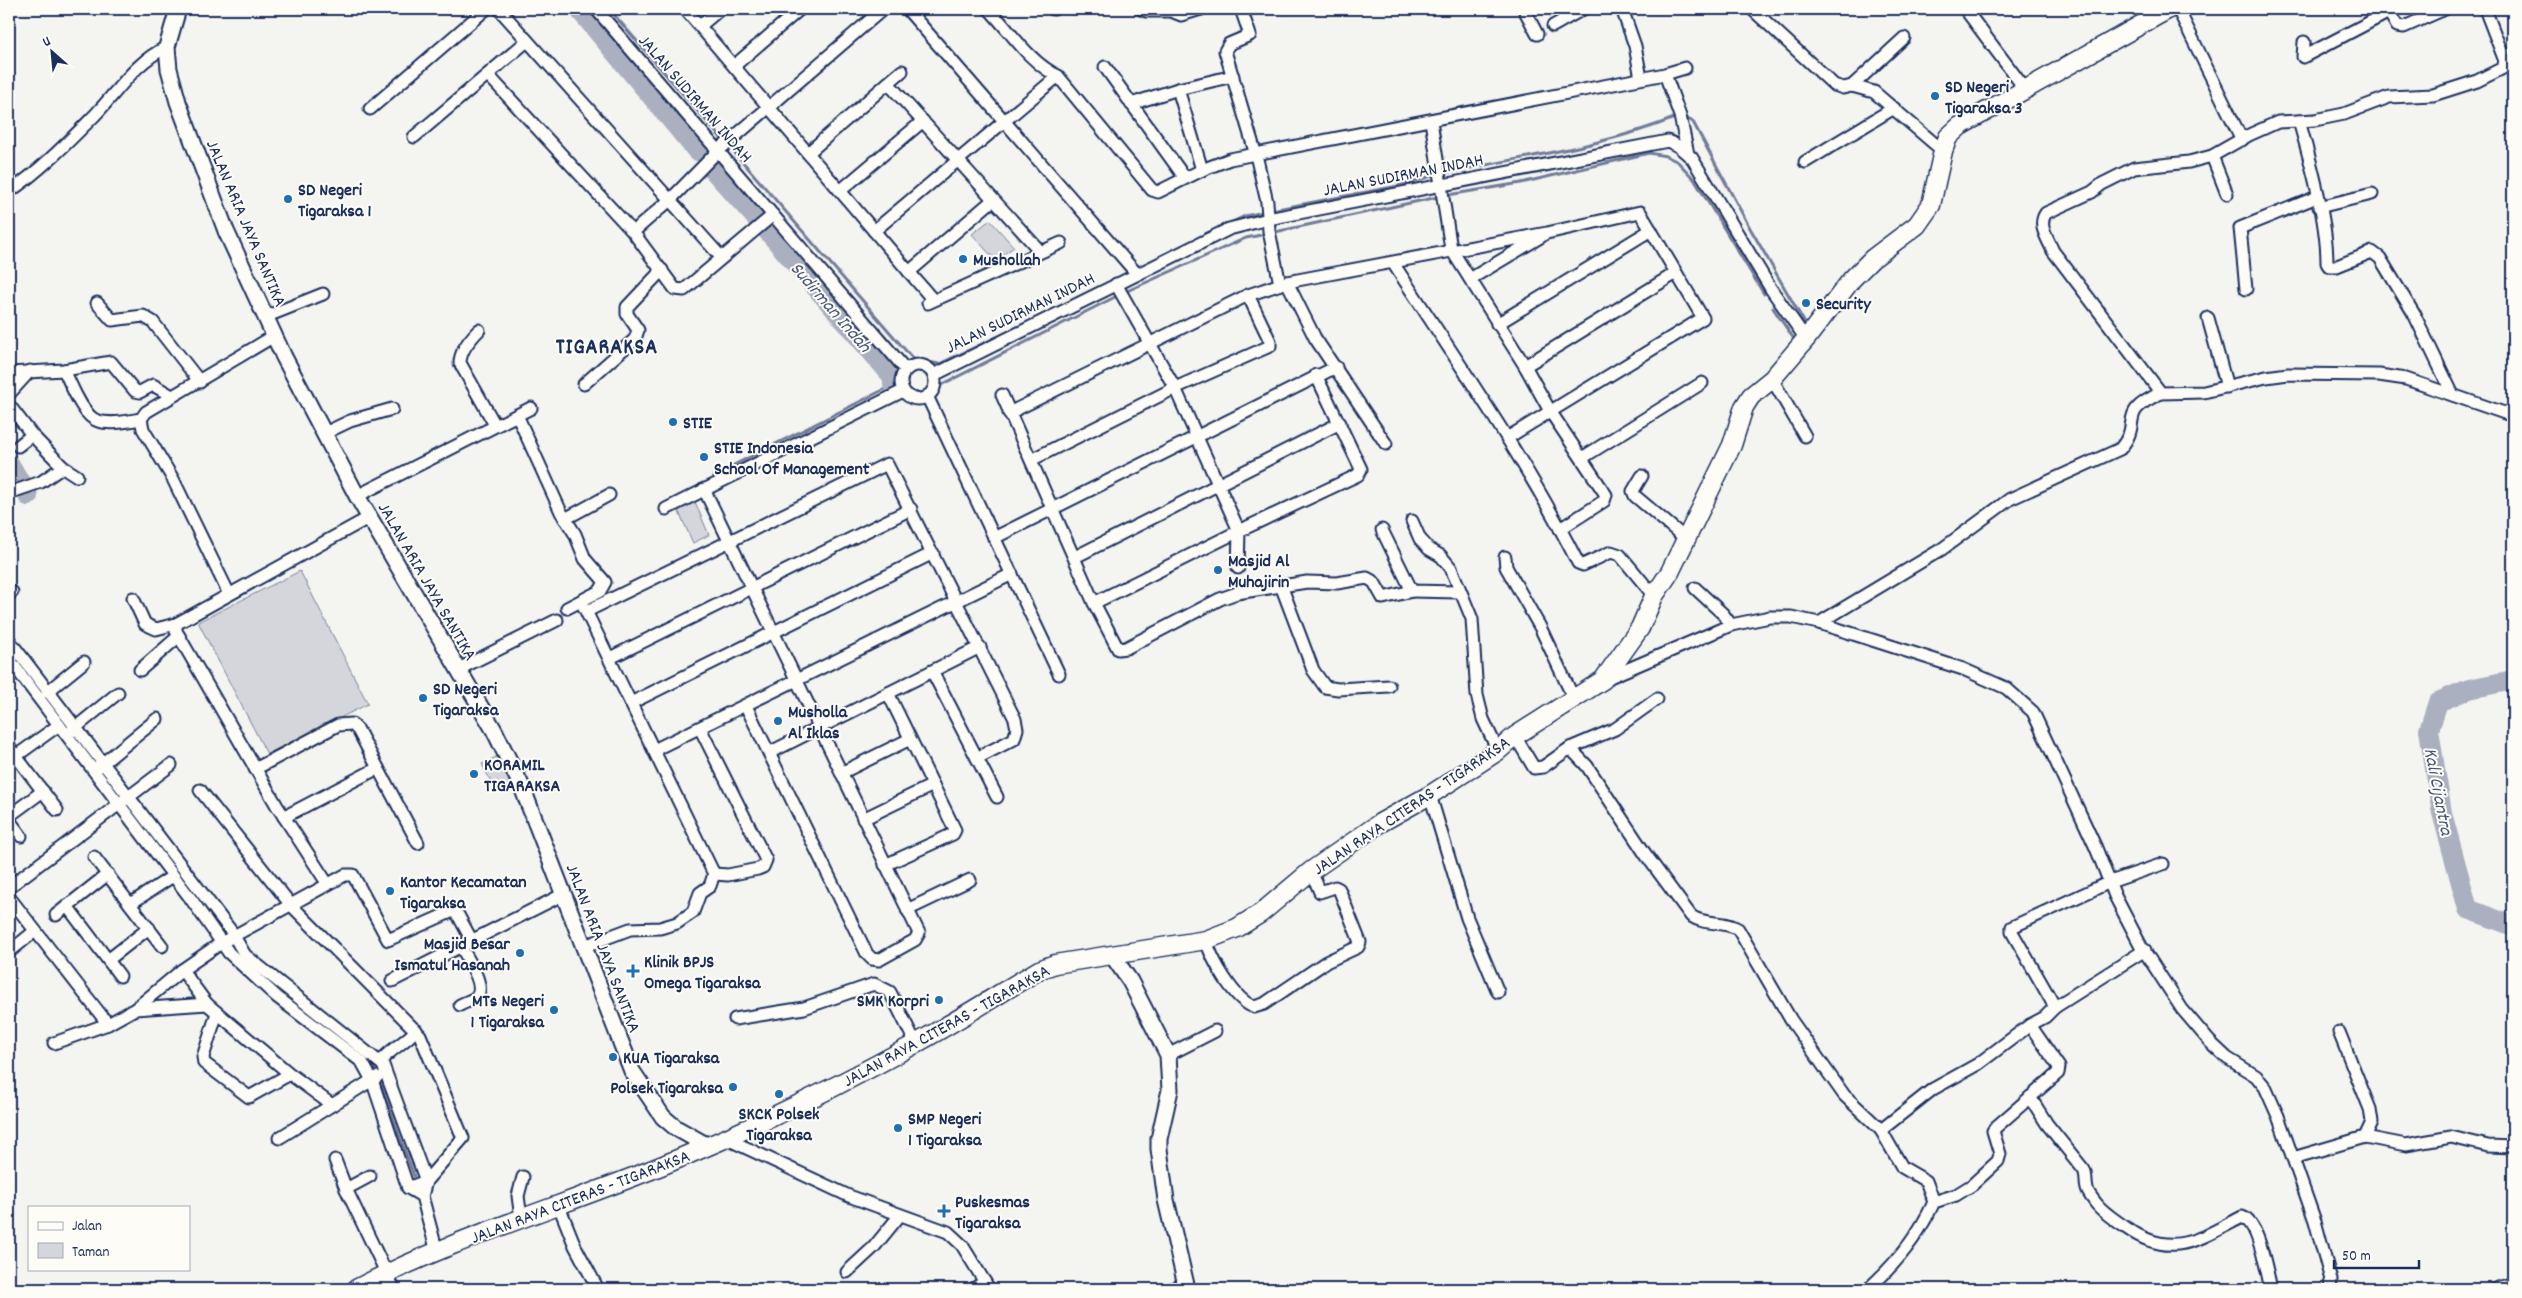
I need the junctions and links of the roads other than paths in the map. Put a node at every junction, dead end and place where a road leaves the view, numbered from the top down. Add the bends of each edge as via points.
1 (178, 9) edge
2 (486, 9) edge
3 (499, 9) edge
4 (596, 9) edge
5 (685, 9) edge
6 (720, 9) edge
7 (800, 9) edge
8 (883, 9) edge
9 (907, 9) edge
10 (989, 9) edge
11 (1141, 9) edge
12 (1201, 9) edge
13 (1241, 9) edge
14 (1524, 9) edge
15 (1583, 9) edge
16 (1622, 9) edge
17 (1752, 9) edge
18 (1965, 9) edge
19 (2169, 9) edge
20 (2178, 9) edge
21 (2444, 9) edge
22 (2485, 9) edge
23 (1179, 12) edge
24 (700, 26) junction
25 (1553, 26) dead end
26 (1537, 34) dead end
27 (1904, 38) dead end
28 (527, 41) junction
29 (2304, 42) dead end
30 (166, 47) junction
31 (734, 66) junction
32 (1105, 68) dead end
33 (1686, 68) dead end
34 (902, 72) dead end
35 (1666, 74) junction
36 (488, 76) junction
37 (1058, 76) junction
38 (1233, 76) junction
39 (1641, 78) junction
40 (888, 83) junction
41 (1852, 86) junction
42 (1178, 89) junction
43 (2025, 89) junction
44 (1131, 104) junction
45 (769, 107) junction
46 (1894, 108) junction
47 (370, 109) dead end
48 (1004, 120) junction
49 (923, 121) junction
50 (1431, 121) junction
51 (2299, 121) junction
52 (414, 137) dead end
53 (2242, 140) junction
54 (718, 151) junction
55 (1943, 151) junction
56 (808, 153) junction
57 (1688, 154) junction
58 (1256, 155) junction
59 (2212, 156) junction
60 (959, 159) junction
61 (1805, 162) dead end
62 (1202, 170) junction
63 (1185, 178) junction
64 (1442, 184) junction
65 (9, 192) edge
66 (840, 192) junction
67 (2227, 194) dead end
68 (2372, 194) dead end
69 (672, 199) junction
70 (993, 200) junction
71 (2318, 202) junction
72 (773, 215) junction
73 (1268, 219) junction
74 (1651, 230) junction
75 (874, 231) junction
76 (633, 232) junction
77 (1547, 233) junction
78 (1061, 243) dead end
79 (1451, 249) junction
80 (1040, 251) junction
81 (721, 257) junction
82 (1393, 263) junction
83 (662, 270) junction
84 (910, 272) junction
85 (1676, 273) junction
86 (1137, 274) junction
87 (1470, 279) junction
88 (1284, 283) junction
89 (1116, 284) junction
90 (2246, 289) dead end
91 (324, 294) dead end
92 (1248, 295) junction
93 (97, 302) dead end
94 (265, 317) junction
95 (2208, 318) dead end
96 (1497, 324) junction
97 (479, 330) dead end
98 (274, 336) junction
99 (1806, 339) junction
100 (1150, 342) junction
101 (1525, 366) junction
102 (1336, 367) junction
103 (64, 370) junction
104 (906, 370) junction
105 (30, 371) junction
106 (9, 373) edge
107 (934, 375) junction
108 (1316, 375) junction
109 (1772, 380) junction
110 (200, 382) junction
111 (1702, 383) dead end
112 (584, 384) dead end
113 (2227, 387) junction
114 (1175, 388) junction
115 (903, 390) junction
116 (2161, 393) junction
117 (9, 394) edge
118 (1002, 395) dead end
119 (2453, 395) junction
120 (172, 396) junction
121 (927, 396) junction
122 (9, 404) edge
123 (392, 408) dead end
124 (531, 408) dead end
125 (1550, 411) junction
126 (1009, 412) junction
127 (517, 415) junction
128 (2513, 416) edge
129 (141, 419) junction
130 (1340, 423) junction
131 (495, 425) junction
132 (325, 433) junction
133 (32, 435) junction
134 (1197, 436) junction
135 (1805, 436) dead end
136 (1508, 438) junction
137 (1386, 444) dead end
138 (18, 446) dead end
139 (1582, 458) junction
140 (1031, 460) junction
141 (63, 467) junction
142 (77, 476) dead end
143 (1642, 476) dead end
144 (1219, 485) junction
145 (704, 489) junction
146 (9, 493) edge
147 (609, 495) dead end
148 (357, 496) junction
149 (1053, 507) junction
150 (666, 509) dead end
151 (911, 509) junction
152 (370, 517) junction
153 (565, 519) junction
154 (1412, 521) dead end
155 (1560, 529) junction
156 (1239, 530) junction
157 (1382, 530) dead end
158 (994, 538) junction
159 (1686, 539) junction
160 (729, 540) junction
161 (933, 554) junction
162 (1075, 557) junction
163 (1505, 557) dead end
164 (1238, 568) dead end
165 (1012, 574) junction
166 (752, 588) junction
167 (1282, 588) junction
168 (1695, 588) dead end
169 (1412, 591) junction
170 (1459, 592) junction
171 (229, 594) junction
172 (1654, 596) junction
173 (133, 598) dead end
174 (957, 601) junction
175 (1094, 603) junction
176 (584, 606) junction
177 (567, 608) dead end
178 (556, 620) dead end
179 (1819, 623) junction
180 (1731, 625) junction
181 (178, 630) junction
182 (774, 633) junction
183 (9, 640) edge
184 (980, 647) junction
185 (610, 658) junction
186 (9, 659) edge
187 (84, 662) dead end
188 (140, 670) dead end
189 (456, 670) junction
190 (932, 671) junction
191 (1059, 674) dead end
192 (797, 680) junction
193 (1603, 680) junction
194 (1389, 686) dead end
195 (47, 692) junction
196 (118, 693) dead end
197 (888, 693) junction
198 (1574, 699) junction
199 (1657, 699) dead end
200 (631, 703) junction
201 (746, 706) junction
202 (157, 719) dead end
203 (59, 725) junction
204 (700, 728) junction
205 (819, 728) junction
206 (70, 731) junction
207 (1515, 736) junction
208 (910, 739) junction
209 (1570, 748) junction
210 (654, 750) junction
211 (12, 751) edge
212 (1498, 751) junction
213 (768, 753) junction
214 (976, 758) junction
215 (171, 765) dead end
216 (98, 768) junction
217 (378, 768) junction
218 (255, 769) junction
219 (841, 773) junction
220 (933, 786) junction
221 (200, 790) dead end
222 (43, 791) junction
223 (1430, 795) junction
224 (997, 797) dead end
225 (124, 802) junction
226 (57, 810) dead end
227 (284, 817) junction
228 (9, 818) edge
229 (863, 819) junction
230 (21, 836) dead end
231 (418, 843) dead end
232 (94, 857) dead end
233 (885, 864) junction
234 (2163, 864) dead end
235 (1311, 871) junction
236 (108, 874) junction
237 (714, 874) junction
238 (173, 876) junction
239 (970, 880) dead end
240 (2110, 882) junction
241 (327, 883) junction
242 (9, 887) edge
243 (564, 894) junction
244 (9, 897) edge
245 (130, 904) junction
246 (291, 905) junction
247 (68, 906) junction
248 (907, 910) junction
249 (56, 915) dead end
250 (149, 928) junction
251 (35, 931) junction
252 (235, 937) junction
253 (471, 939) junction
254 (1206, 940) junction
255 (221, 943) junction
256 (460, 945) junction
257 (162, 946) dead end
258 (582, 947) junction
259 (2145, 950) junction
260 (9, 952) edge
261 (1112, 955) junction
262 (108, 960) junction
263 (182, 970) junction
264 (120, 976) dead end
265 (392, 981) dead end
266 (285, 986) junction
267 (1498, 992) dead end
268 (277, 997) junction
269 (207, 1004) junction
270 (460, 1005) dead end
271 (2055, 1007) junction
272 (136, 1010) junction
273 (217, 1013) junction
274 (735, 1019) dead end
275 (108, 1024) junction
276 (2030, 1025) junction
277 (416, 1030) junction
278 (1215, 1031) dead end
279 (2339, 1032) dead end
280 (54, 1043) dead end
281 (916, 1044) junction
282 (1168, 1055) junction
283 (383, 1066) junction
284 (290, 1074) junction
285 (372, 1080) junction
286 (2030, 1097) junction
287 (332, 1105) junction
288 (1881, 1130) junction
289 (2365, 1137) junction
290 (279, 1138) dead end
291 (725, 1138) junction
292 (708, 1146) junction
293 (2513, 1147) edge
294 (2293, 1158) junction
295 (335, 1160) dead end
296 (370, 1176) dead end
297 (523, 1177) dead end
298 (426, 1182) junction
299 (408, 1188) junction
300 (346, 1190) junction
301 (422, 1196) junction
302 (1934, 1202) junction
303 (559, 1206) junction
304 (900, 1215) junction
305 (520, 1218) junction
306 (437, 1252) junction
307 (847, 1272) dead end
308 (390, 1282) edge
309 (2513, 1283) edge
310 (987, 1286) edge
311 (1187, 1286) edge
312 (356, 1289) edge
313 (598, 1289) edge
314 (973, 1289) edge
315 (1172, 1289) edge
316 (1868, 1289) edge
317 (2271, 1289) edge
318 (2330, 1289) edge
319 (2496, 1289) edge

1 - 30 street, JALAN ARIA JAYA SANTIKA
2 - 47 street
3 - 28 street
4 - 54 street, JALAN SUDIRMAN INDAH
5 - 24 street
6 - 24 street
7 - 31 street
8 - 45 street
9 - 48 street
10 - 37 street via 1031,56 1047,71
11 - 23 street
12 - 23 street
13 - 38 street via 1250,35 1229,44 1225,50
14 - 26 street
15 - 25 street
16 - 39 street via 1635,46
17 - 41 street via 1834,85
18 - 43 street
19 - 43 main road, JALAN RAYA CITERAS - TIGARAKSA
20 - 53 street
21 - 29 street via 2404,27 2397,26 2389,12 2304,56
22 - 51 street via 2505,61 2503,68 2492,76 2433,95 2389,97 2344,114
24 - 31 street
27 - 41 street
28 - 36 street
28 - 69 street
30 - 65 street via 147,58 95,114
30 - 94 street, JALAN ARIA JAYA SANTIKA via 178,102 202,170
31 - 45 street
32 - 44 street
33 - 35 street
34 - 40 street
35 - 39 street
35 - 57 street
36 - 52 street
36 - 76 street
37 - 48 street
37 - 63 street via 1152,190 1162,192
38 - 42 street
38 - 58 street
39 - 50 street
40 - 49 street
40 - 56 street
41 - 46 street via 1874,92
42 - 44 street
42 - 62 street
43 - 55 main road, JALAN RAYA CITERAS - TIGARAKSA via 1960,126 1948,137
44 - 63 street
45 - 54 street
45 - 56 street
46 - 55 street
46 - 61 street
48 - 60 street
48 - 86 street
49 - 60 street
49 - 66 street
50 - 58 street
50 - 64 street
51 - 53 street via 2278,122
51 - 71 street
53 - 59 street
54 - 69 street
54 - 72 street, JALAN SUDIRMAN INDAH
55 - 99 main road, JALAN RAYA CITERAS - TIGARAKSA via 1931,205 1918,225 1872,259
56 - 66 street
57 - 64 street, JALAN SUDIRMAN INDAH via 1668,141
57 - 99 street, JALAN SUDIRMAN INDAH via 1771,290
58 - 62 street
58 - 73 street
59 - 67 street
59 - 116 street via 2134,168 2042,218 2053,251
60 - 70 street
60 - 75 street
62 - 63 street
64 - 73 street, JALAN SUDIRMAN INDAH
64 - 79 street
66 - 75 street
68 - 71 street
69 - 76 street
69 - 81 street
70 - 80 street
70 - 84 street
71 - 90 street via 2240,228
71 - 119 street via 2329,266 2372,252 2380,258 2414,314
72 - 81 street
72 - 104 street, JALAN SUDIRMAN INDAH
73 - 86 street, JALAN SUDIRMAN INDAH via 1230,229
73 - 88 street
74 - 77 street via 1640,212
74 - 85 street
74 - 96 street
75 - 84 street
76 - 83 street
77 - 79 street
77 - 87 street
78 - 80 street
79 - 82 street
79 - 87 street
80 - 84 street via 930,302
81 - 83 street via 684,290 675,288
82 - 88 street
82 - 136 street
83 - 112 street via 627,307 627,314 638,330 635,339
85 - 101 street
85 - 125 street via 1702,318
86 - 89 street, JALAN SUDIRMAN INDAH
87 - 96 street
88 - 92 street
88 - 102 street via 1312,333
89 - 100 street
89 - 107 street, JALAN SUDIRMAN INDAH
91 - 94 street
92 - 100 street
92 - 114 street via 1270,346
93 - 110 street via 112,320 143,316 153,322
94 - 98 street, JALAN ARIA JAYA SANTIKA
95 - 113 street
96 - 101 street
97 - 131 street via 470,339 460,363
98 - 110 street
98 - 132 street, JALAN ARIA JAYA SANTIKA
99 - 109 main road, JALAN RAYA CITERAS - TIGARAKSA
100 - 114 street
100 - 126 street
101 - 125 street
102 - 108 street
102 - 137 street
103 - 105 street
103 - 120 street via 111,362 135,391 140,392 153,385
103 - 129 street via 75,394 93,419 105,423
104 - 107 street via 918,365
104 - 115 street via 900,385
105 - 106 street
105 - 117 street
107 - 121 street via 935,385
108 - 130 street
108 - 134 street
109 - 135 street
109 - 159 main road, JALAN RAYA CITERAS - TIGARAKSA via 1744,407 1732,445
110 - 120 street
111 - 139 street
113 - 116 street via 2204,392
113 - 119 street via 2288,374 2379,375 2406,379
114 - 134 street
114 - 140 street
115 - 121 street via 913,399
115 - 145 street
116 - 179 street via 2134,410 2129,438 2120,450 2010,499 1942,549
118 - 126 street
119 - 128 street
120 - 129 street via 146,412
121 - 158 street
122 - 133 street
123 - 132 street via 350,421
124 - 127 street
125 - 136 street
125 - 139 street
126 - 140 street
127 - 131 street
127 - 153 street
129 - 171 street via 142,429 173,479
130 - 144 street
130 - 156 street via 1361,470 1358,475
131 - 148 street
132 - 148 street, JALAN ARIA JAYA SANTIKA
133 - 138 street
133 - 141 street
134 - 144 street
134 - 149 street
136 - 155 street
139 - 155 street via 1606,495 1604,501
140 - 149 street
141 - 142 street
141 - 146 street via 41,482
143 - 159 street via 1633,491 1636,496
144 - 156 street
144 - 162 street
145 - 150 street
145 - 160 street
147 - 153 street
148 - 152 street, JALAN ARIA JAYA SANTIKA
149 - 158 street
149 - 162 street
151 - 160 street via 887,464
151 - 161 street
151 - 166 street
152 - 171 street
152 - 189 street, JALAN ARIA JAYA SANTIKA via 440,636
153 - 176 street via 585,559 605,582
154 - 170 street via 1428,549 1451,568
155 - 172 street via 1580,565 1611,552 1620,556
156 - 164 street
156 - 175 street
157 - 169 street
158 - 165 street
159 - 172 main road, JALAN RAYA CITERAS - TIGARAKSA
160 - 166 street
160 - 176 street
161 - 174 street
161 - 182 street
162 - 175 street
163 - 198 street via 1506,567 1540,627
165 - 174 street
165 - 191 street
166 - 182 street
166 - 185 street
167 - 169 street via 1307,582 1337,583 1367,578 1374,582 1383,598
167 - 175 street via 1228,595 1122,649 1118,649
167 - 194 street via 1313,670 1325,687
168 - 180 street
169 - 170 street
170 - 212 street via 1472,619 1479,703
171 - 181 street
172 - 193 main road, JALAN RAYA CITERAS - TIGARAKSA via 1640,628
173 - 181 street via 145,624 156,629
174 - 184 street
174 - 192 street
176 - 177 street
176 - 185 street
178 - 189 street
179 - 180 street via 1791,617 1770,617
179 - 240 street via 1963,668 2006,688 2033,712
180 - 193 street
181 - 188 street
181 - 218 street
182 - 192 street
182 - 200 street
183 - 195 street
184 - 190 street
184 - 214 street via 1017,729 1014,739
185 - 200 street
186 - 203 street
187 - 195 street
189 - 243 street, JALAN ARIA JAYA SANTIKA via 494,730 522,787
190 - 197 street
190 - 214 street
192 - 201 street
192 - 205 street
193 - 198 main road, JALAN RAYA CITERAS - TIGARAKSA
195 - 206 street
196 - 206 street
197 - 205 street
197 - 208 street
198 - 207 main road, JALAN RAYA CITERAS - TIGARAKSA
199 - 209 street via 1615,729
200 - 210 street
201 - 204 street
201 - 213 street
202 - 216 street
203 - 206 street
203 - 211 street
204 - 210 street
204 - 237 street via 766,860 758,869 728,875
205 - 213 street
205 - 219 street
206 - 216 street
207 - 209 street via 1534,768 1544,767
207 - 212 main road, JALAN RAYA CITERAS - TIGARAKSA
208 - 219 street
208 - 220 street
209 - 288 street via 1587,766 1691,916 1698,921 1732,925 1738,930 1791,1020 1844,1095
210 - 237 street
211 - 222 street
212 - 223 main road, JALAN RAYA CITERAS - TIGARAKSA
213 - 248 street via 872,959 879,960 919,937
214 - 224 street
215 - 225 street
216 - 225 street
217 - 218 street via 358,730 347,722
217 - 227 street
217 - 231 street
218 - 227 street
219 - 229 street
220 - 229 street
220 - 233 street via 955,827 954,832
221 - 246 street
222 - 226 street
222 - 228 street
223 - 235 main road, JALAN RAYA CITERAS - TIGARAKSA via 1380,823
223 - 267 street via 1467,918
225 - 238 street
225 - 242 street
225 - 252 street
227 - 241 street
228 - 230 street
229 - 233 street
232 - 236 street
233 - 248 street
234 - 240 street
235 - 254 main road, JALAN RAYA CITERAS - TIGARAKSA via 1262,913 1237,928
235 - 254 street via 1320,892 1338,889 1360,942 1358,947 1326,962 1264,1004 1254,1007 1224,975 1210,954
236 - 245 street
236 - 247 street
237 - 258 street via 710,886 700,893 693,912 677,923 660,928 630,929
238 - 245 street
238 - 255 street
239 - 248 street
240 - 259 street
240 - 271 street via 2012,926 2012,932
241 - 246 street
241 - 253 street via 353,875 388,940 453,911
243 - 253 street
243 - 258 street, JALAN ARIA JAYA SANTIKA
244 - 251 street
245 - 250 street
246 - 252 street
246 - 277 street
247 - 249 street
247 - 262 street
250 - 257 street
250 - 262 street
251 - 260 street
251 - 275 street
252 - 255 street
252 - 266 street via 245,955
253 - 256 street
254 - 261 main road, JALAN RAYA CITERAS - TIGARAKSA
255 - 263 street
255 - 268 street via 236,961
256 - 265 street
256 - 270 street via 480,984 476,998
258 - 292 street, JALAN ARIA JAYA SANTIKA via 619,1042 645,1093 676,1128
259 - 271 street
259 - 294 street via 2196,1028 2227,1058 2256,1076 2265,1087
261 - 281 main road, JALAN RAYA CITERAS - TIGARAKSA via 1066,960 1039,970
261 - 282 street via 1130,980
262 - 264 street
263 - 269 street
263 - 272 street
266 - 268 street
266 - 283 street
268 - 285 street via 362,1062
269 - 272 street
269 - 273 street
271 - 276 street
272 - 275 street
273 - 284 street
273 - 284 street via 204,1062 249,1097
274 - 281 street via 804,1008 874,984 890,992
275 - 280 street
276 - 286 street via 2060,1070 2049,1084
276 - 288 street via 1978,1064 1933,1089
277 - 283 street via 405,1042 387,1053
277 - 298 street via 463,1138
278 - 282 street
279 - 289 street via 2370,1109 2372,1122
281 - 291 main road, JALAN RAYA CITERAS - TIGARAKSA
282 - 311 street via 1170,1090 1159,1150 1166,1200
283 - 285 street
283 - 298 street
284 - 287 street
285 - 287 street
285 - 299 street
286 - 302 street via 1993,1131 2000,1154 1998,1161 1972,1185 1956,1195
286 - 317 street via 2084,1170 2087,1189 2098,1207 2132,1232 2150,1242 2164,1244 2181,1244 2204,1238 2242,1217 2246,1218 2251,1222 2264,1256
287 - 290 street
288 - 302 street via 1902,1166 1926,1181
289 - 293 street via 2406,1146 2451,1137 2488,1146
289 - 294 street
291 - 292 main road, JALAN RAYA CITERAS - TIGARAKSA
291 - 304 street via 849,1196
292 - 303 main road, JALAN RAYA CITERAS - TIGARAKSA
294 - 318 street via 2315,1221 2331,1280
295 - 300 street
296 - 300 street
297 - 305 street via 518,1196
298 - 299 street
298 - 301 street
299 - 301 street
300 - 308 street
301 - 306 street
302 - 316 street via 1909,1247 1894,1266
303 - 305 main road, JALAN RAYA CITERAS - TIGARAKSA
303 - 313 street via 575,1246
304 - 307 street via 874,1247
304 - 310 street via 956,1238
305 - 306 main road, JALAN RAYA CITERAS - TIGARAKSA
306 - 308 main road, JALAN RAYA CITERAS - TIGARAKSA
308 - 312 main road, JALAN RAYA CITERAS - TIGARAKSA
309 - 319 street
310 - 314 street
311 - 315 street

